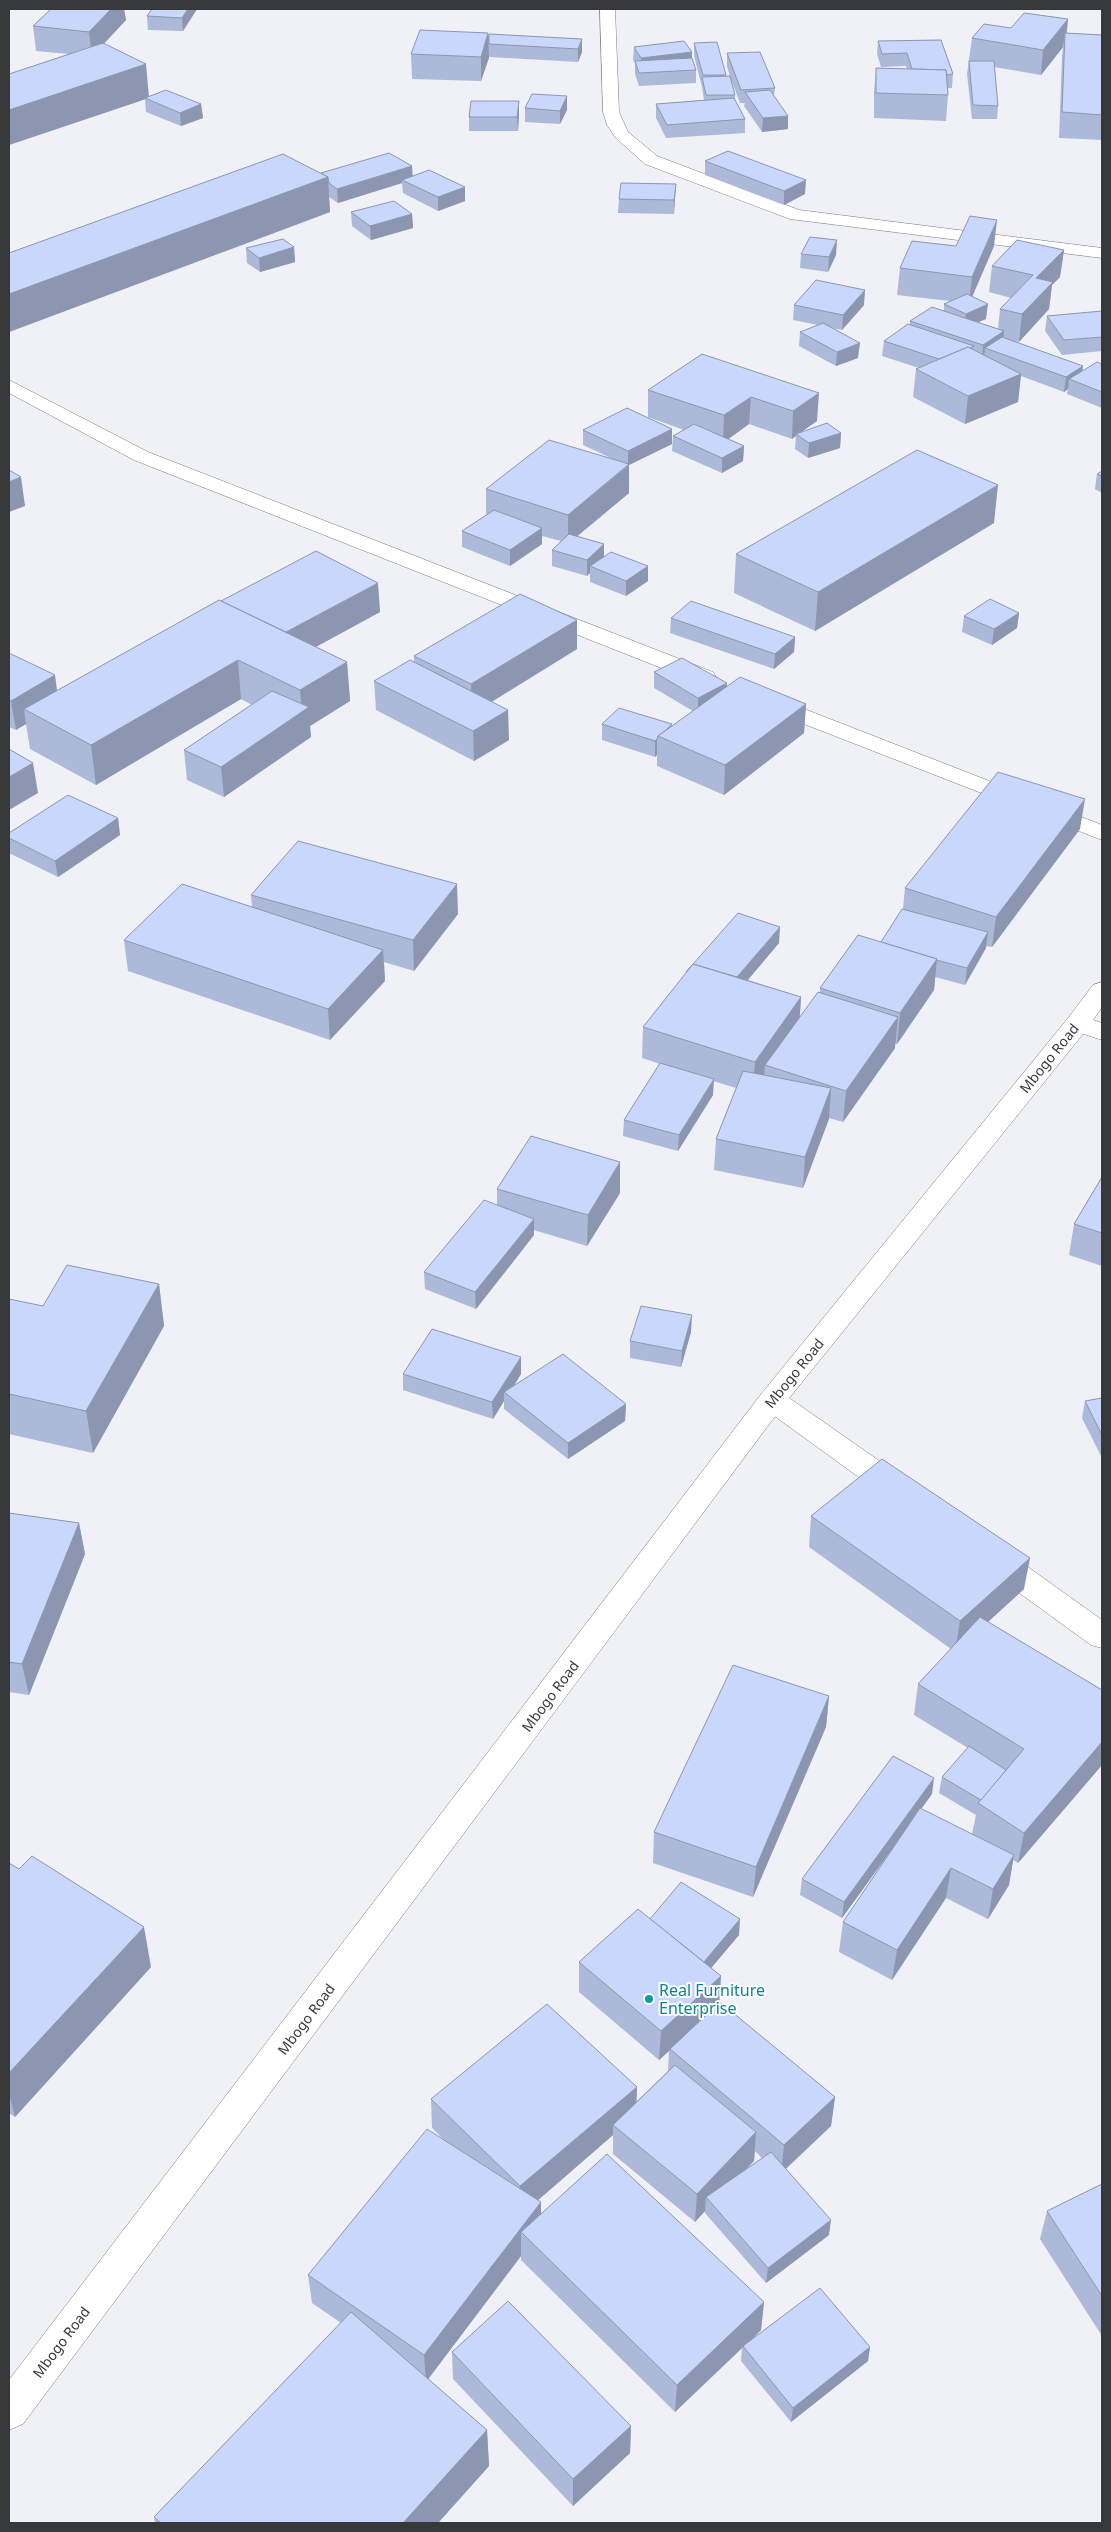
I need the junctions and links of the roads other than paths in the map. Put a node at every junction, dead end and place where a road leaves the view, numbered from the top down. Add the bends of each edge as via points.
1 (606, 9) edge
2 (1102, 253) edge
3 (9, 386) edge
4 (724, 684) edge
5 (752, 695) edge
6 (1102, 833) edge
7 (1102, 990) edge
8 (1090, 1028) edge
9 (772, 1400) junction
10 (925, 1509) edge
11 (973, 1544) edge
12 (1102, 1636) edge
13 (9, 2411) edge

1 - 2 street via 611,112 622,135 651,160 796,215
3 - 4 street via 141,456
5 - 6 street
7 - 8 street, Mbogo Road
8 - 9 street, Mbogo Road
9 - 10 street
9 - 13 street, Mbogo Road
11 - 12 street

